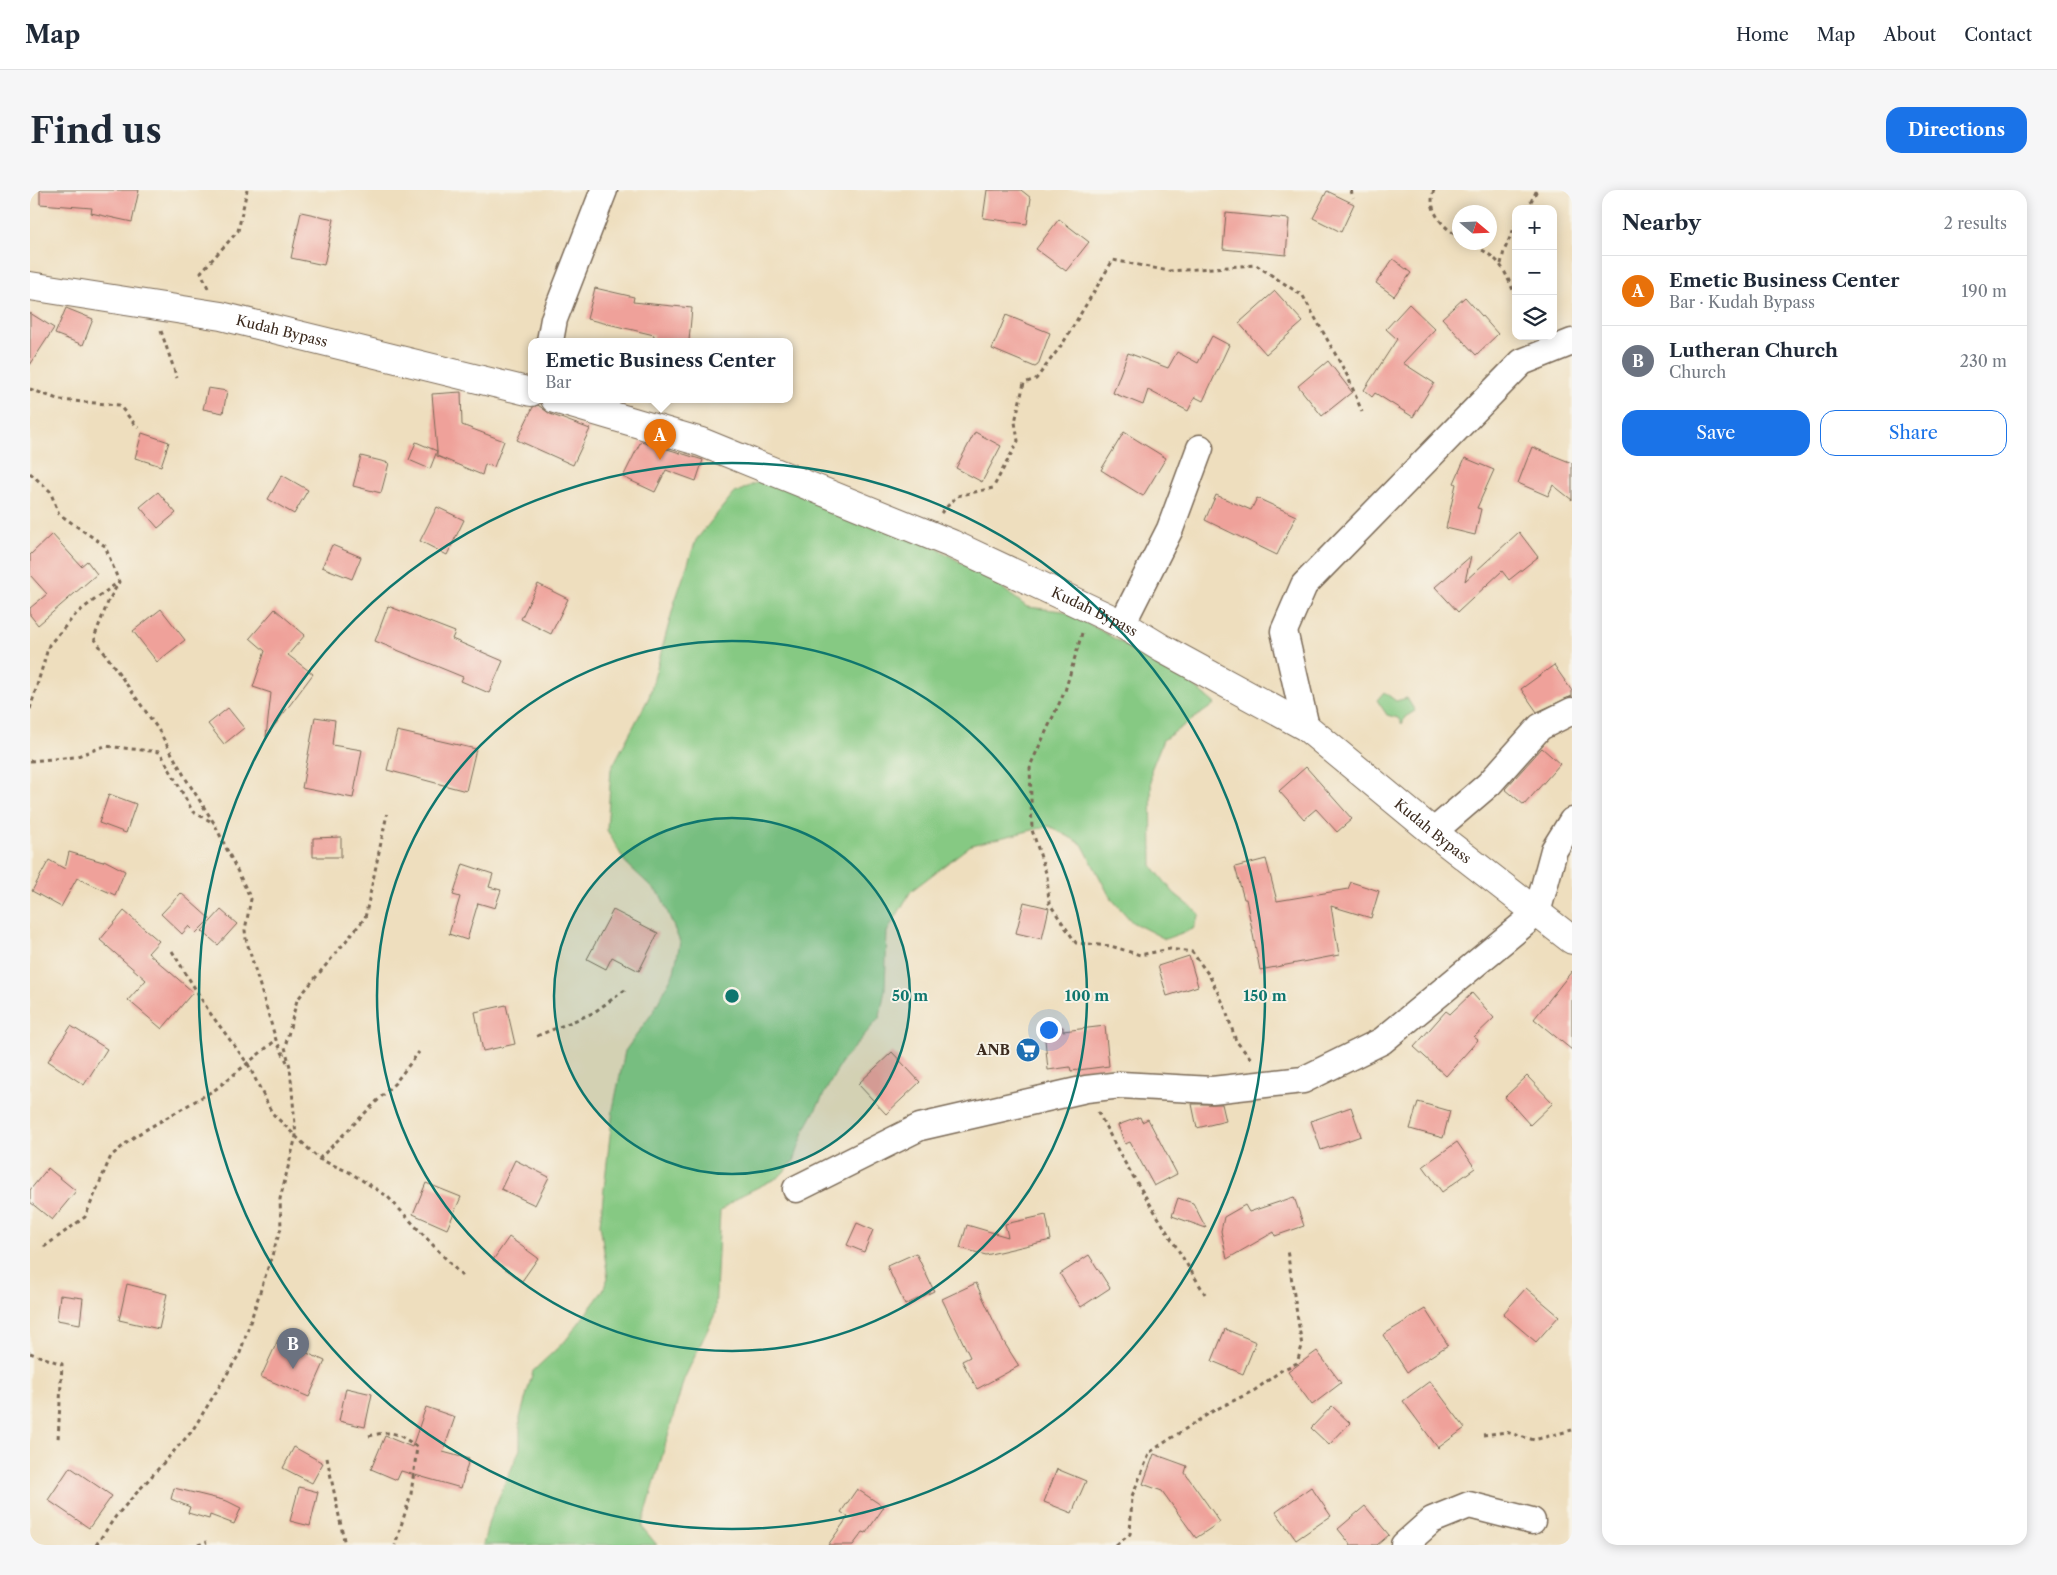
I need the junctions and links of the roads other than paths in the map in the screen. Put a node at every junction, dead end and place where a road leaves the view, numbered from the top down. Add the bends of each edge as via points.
1 (604, 190) edge
2 (30, 286) edge
3 (551, 338) edge
4 (1572, 342) edge
5 (528, 391) edge
6 (569, 403) edge
7 (1200, 448) dead end
8 (1122, 624) junction
9 (1572, 711) edge
10 (1306, 727) junction
11 (1572, 821) edge
12 (1433, 832) junction
13 (1537, 913) junction
14 (1572, 940) edge
15 (796, 1189) dead end
16 (1532, 1521) dead end
17 (1404, 1545) edge

1 - 3 street via 554,319
2 - 5 street, Kudah Bypass via 220,316
4 - 10 street via 1522,362 1304,585 1284,631
6 - 8 street, Kudah Bypass via 701,442 924,532
7 - 8 street via 1170,529
8 - 10 street, Kudah Bypass
9 - 12 street via 1540,728 1489,784
10 - 12 street, Kudah Bypass
11 - 13 street via 1554,850
12 - 13 street, Kudah Bypass
13 - 14 street, Kudah Bypass
13 - 15 street via 1382,1041 1303,1080 1212,1090 1121,1085 1086,1089 920,1127
16 - 17 street via 1469,1505 1432,1520

